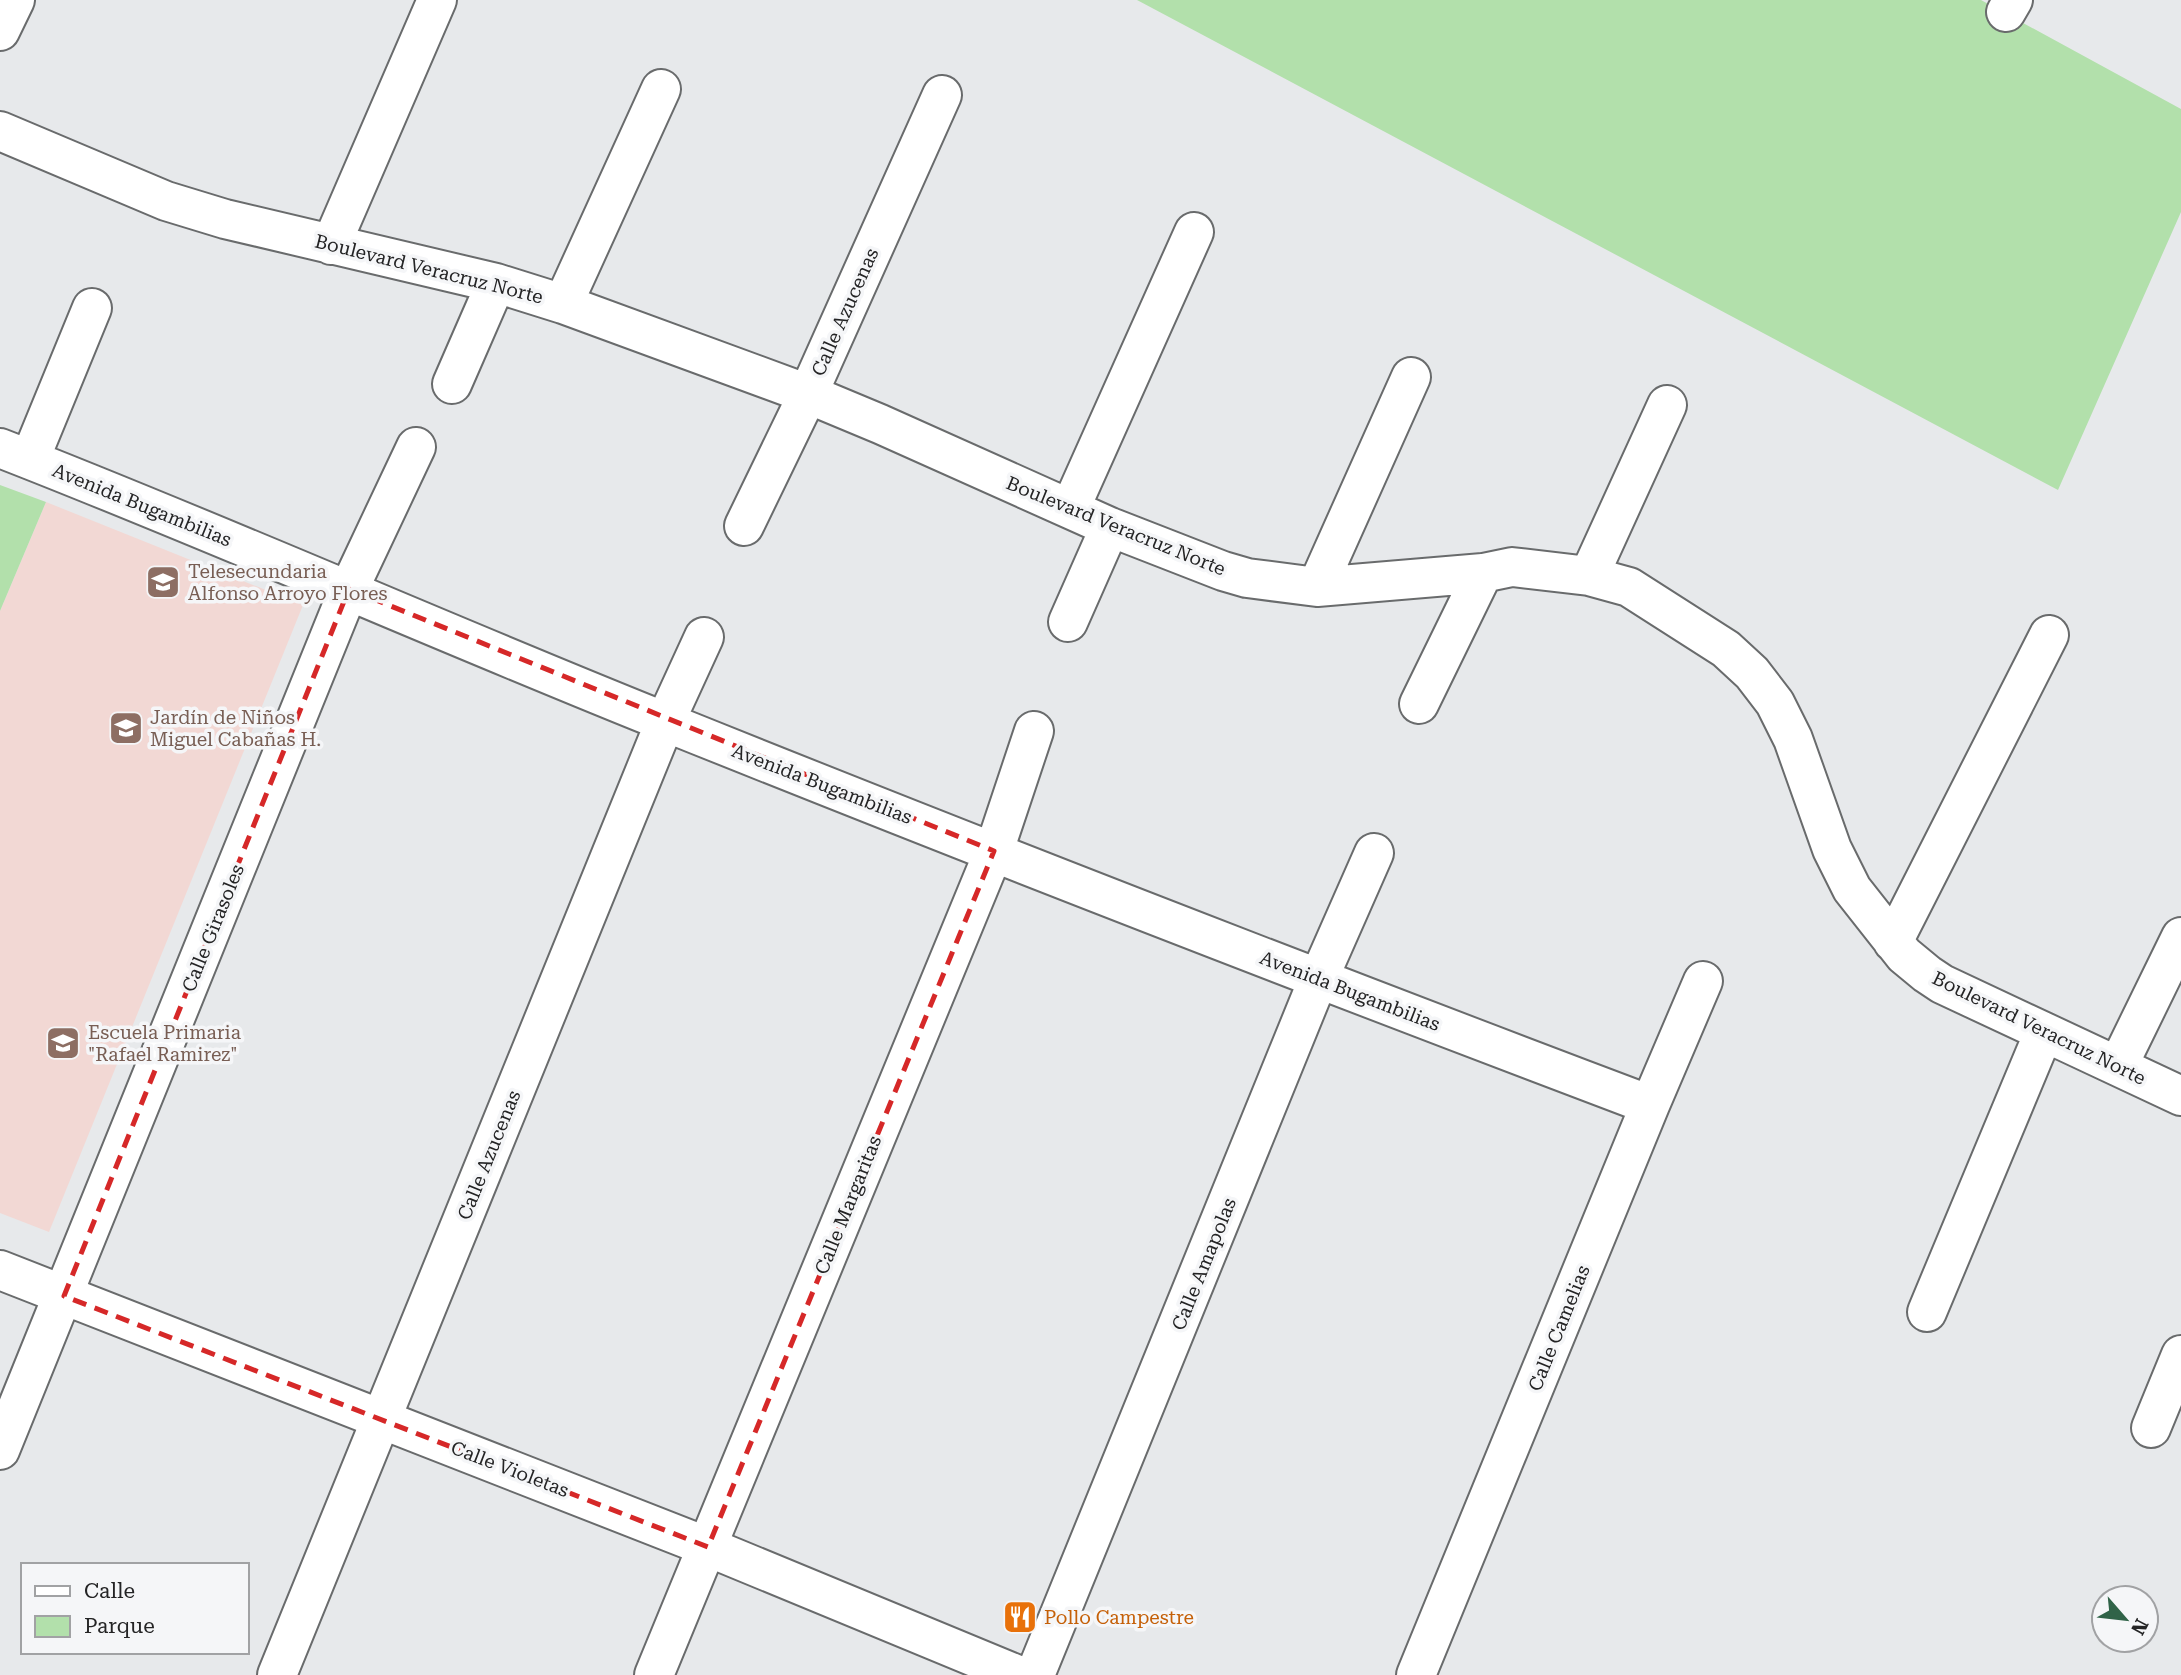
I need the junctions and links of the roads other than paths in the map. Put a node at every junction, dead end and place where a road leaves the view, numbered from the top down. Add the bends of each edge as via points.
1 (15, 0) edge
2 (437, 0) edge
3 (0, 31) edge
4 (662, 89) dead end
5 (942, 95) dead end
6 (0, 131) edge
7 (1194, 232) dead end
8 (331, 245) junction
9 (496, 283) junction
10 (563, 304) junction
11 (92, 308) dead end
12 (1411, 377) dead end
13 (452, 384) dead end
14 (808, 394) junction
15 (1667, 405) dead end
16 (416, 447) dead end
17 (15, 454) edge
18 (1070, 509) junction
19 (744, 526) dead end
20 (1110, 527) junction
21 (1483, 573) junction
22 (1589, 576) junction
23 (1317, 587) junction
24 (349, 589) junction
25 (1068, 622) dead end
26 (2049, 635) dead end
27 (704, 637) dead end
28 (1419, 704) dead end
29 (665, 722) junction
30 (1034, 731) dead end
31 (993, 851) junction
32 (1374, 853) dead end
33 (2181, 937) edge
34 (1893, 942) junction
35 (1318, 980) junction
36 (1703, 981) dead end
37 (2045, 1032) junction
38 (2118, 1066) junction
39 (2181, 1096) edge
40 (1650, 1105) junction
41 (0, 1270) edge
42 (64, 1296) junction
43 (1927, 1312) dead end
44 (2181, 1355) edge
45 (382, 1419) junction
46 (2151, 1428) dead end
47 (0, 1450) edge
48 (708, 1547) junction
49 (277, 1675) edge
50 (654, 1675) edge
51 (1018, 1675) edge
52 (1035, 1675) edge
53 (1416, 1675) edge

1 - 3 street
2 - 8 street
4 - 10 street
5 - 14 street, Calle Azucenas
6 - 8 street, Boulevard Veracruz Norte via 166,201
7 - 18 street
8 - 9 street, Boulevard Veracruz Norte
9 - 10 street, Boulevard Veracruz Norte
9 - 13 street
10 - 14 street, Boulevard Veracruz Norte
11 - 17 street
12 - 23 street
14 - 18 street, Boulevard Veracruz Norte
14 - 19 street, Calle Azucenas
15 - 22 street
16 - 24 street, Calle Girasoles
17 - 24 street, Avenida Bugambilias
18 - 20 street, Boulevard Veracruz Norte
20 - 23 street, Boulevard Veracruz Norte via 1223,572
20 - 25 street
21 - 22 street, Boulevard Veracruz Norte via 1512,567
21 - 23 street, Boulevard Veracruz Norte
21 - 28 street
22 - 34 street, Boulevard Veracruz Norte via 1629,587 1726,649 1752,673 1775,703 1793,739 1832,849 1852,889
24 - 29 street, Avenida Bugambilias
24 - 42 street, Calle Girasoles
26 - 34 street
27 - 29 street, Calle Azucenas
29 - 31 street, Avenida Bugambilias
29 - 45 street, Calle Azucenas
30 - 31 street, Calle Margaritas
31 - 35 street, Avenida Bugambilias
31 - 48 street, Calle Margaritas
32 - 35 street, Calle Amapolas
33 - 38 street
34 - 37 street, Boulevard Veracruz Norte via 1942,984
35 - 40 street, Avenida Bugambilias
35 - 52 street, Calle Amapolas
36 - 40 street, Calle Camelias
37 - 38 street, Boulevard Veracruz Norte
37 - 43 street
38 - 39 street, Boulevard Veracruz Norte
40 - 53 street, Calle Camelias
41 - 42 street, Calle Violetas
42 - 45 street, Calle Violetas
42 - 47 street, Calle Girasoles
44 - 46 street
45 - 48 street, Calle Violetas
45 - 49 street, Calle Azucenas
48 - 50 street, Calle Margaritas
48 - 51 street, Calle Violetas

